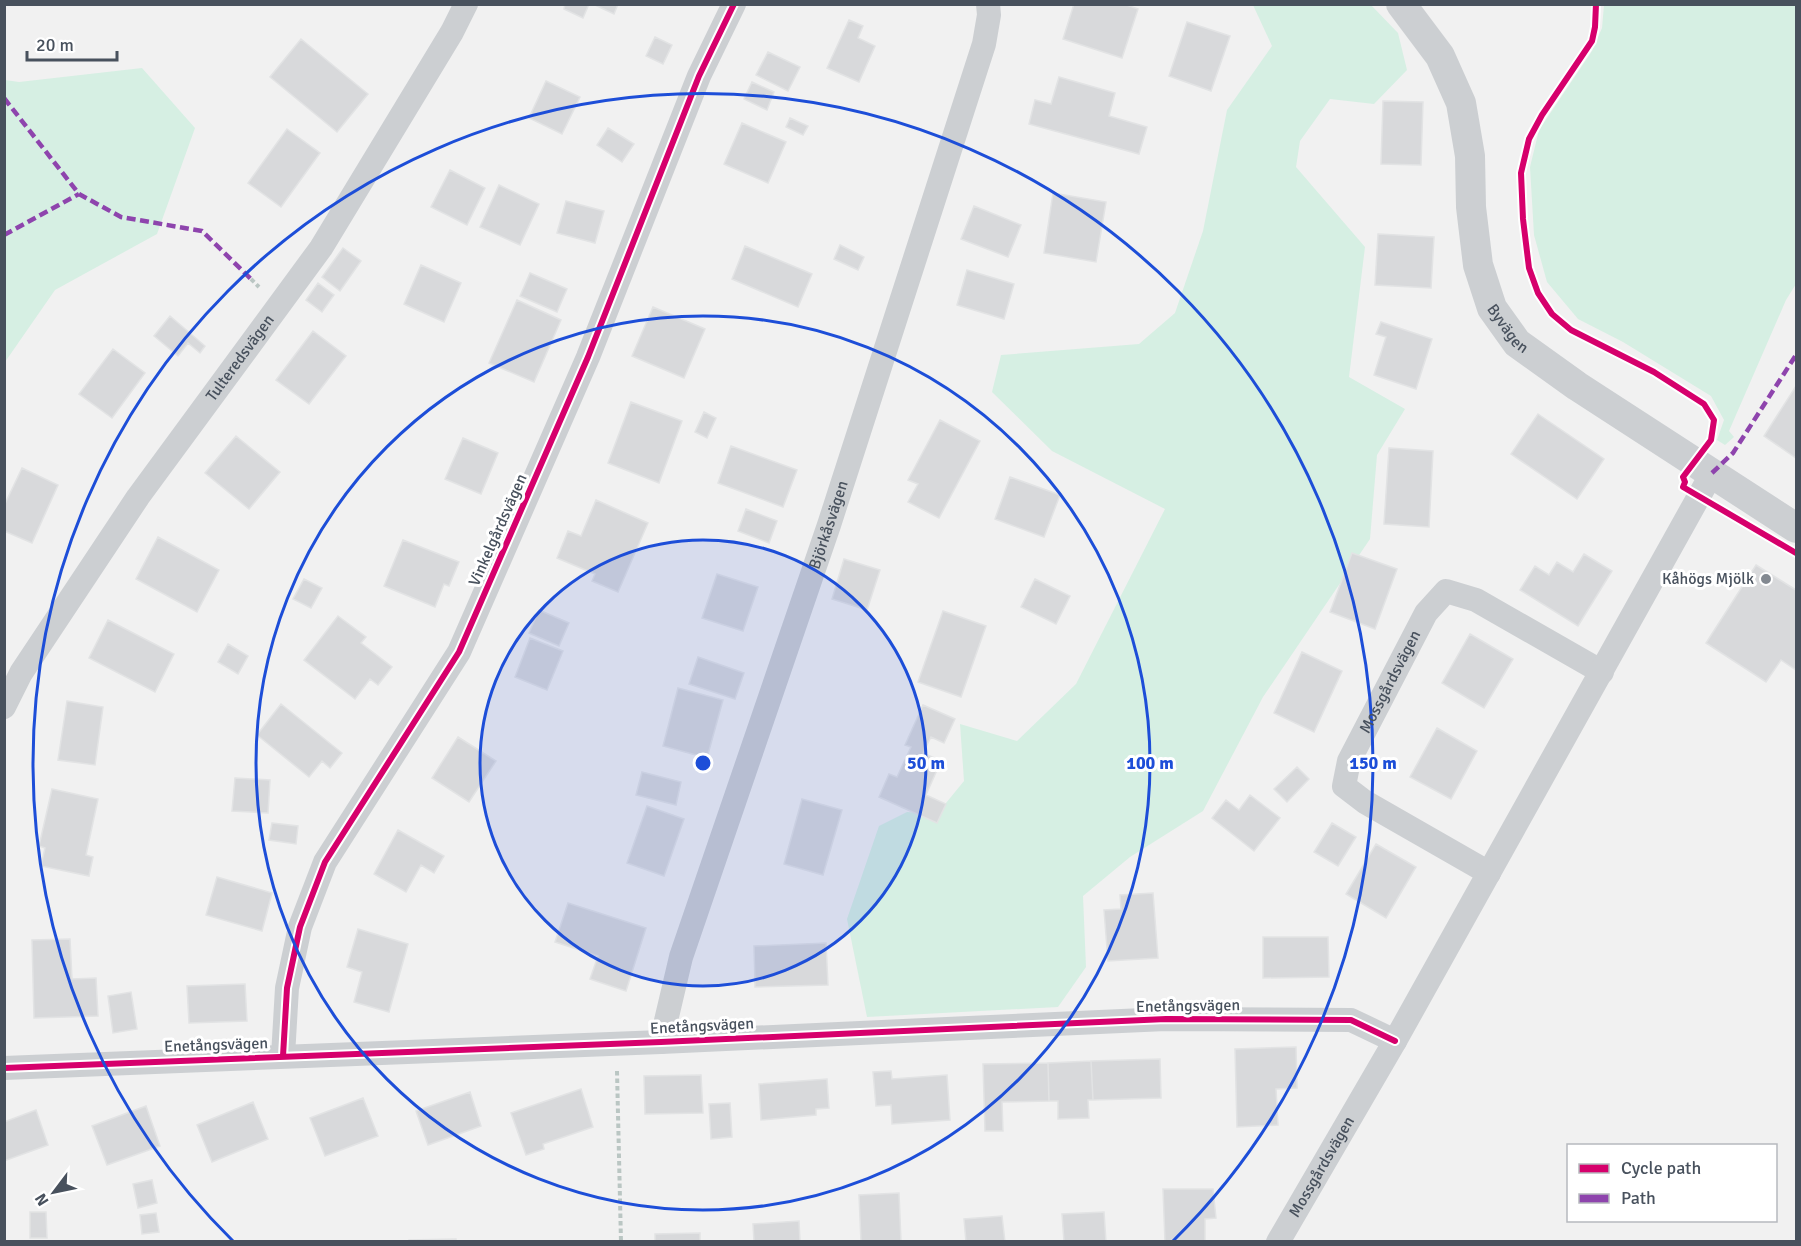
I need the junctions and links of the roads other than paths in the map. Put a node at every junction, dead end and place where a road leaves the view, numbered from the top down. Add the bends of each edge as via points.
1 (465, 4) edge
2 (734, 4) edge
3 (988, 4) edge
4 (1401, 4) edge
5 (1712, 473) junction
6 (1797, 528) edge
7 (1602, 672) junction
8 (4, 707) edge
9 (1489, 873) junction
10 (1395, 1041) junction
11 (661, 1042) junction
12 (283, 1056) junction
13 (4, 1068) edge
14 (1278, 1242) edge

1 - 8 street, Tulteredsvägen via 452,32 321,248 138,497 21,673
2 - 12 street, Vinkelgårdsvägen via 699,76 588,357 459,652 325,862 300,927 287,988
3 - 11 street, Björkåsvägen via 980,55 832,514 681,957
4 - 5 street, Byvägen via 1440,56 1461,103 1470,156 1478,265 1492,308 1517,343
5 - 6 street, Byvägen
5 - 7 street, Mossgårdsvägen
7 - 9 street, Mossgårdsvägen
7 - 9 street, Mossgårdsvägen via 1476,600 1446,591 1426,613 1349,761 1344,786
9 - 10 street, Mossgårdsvägen
10 - 11 street, Enetångsvägen via 1351,1020 1166,1019
10 - 14 street, Mossgårdsvägen
11 - 12 street, Enetångsvägen
12 - 13 street, Enetångsvägen

